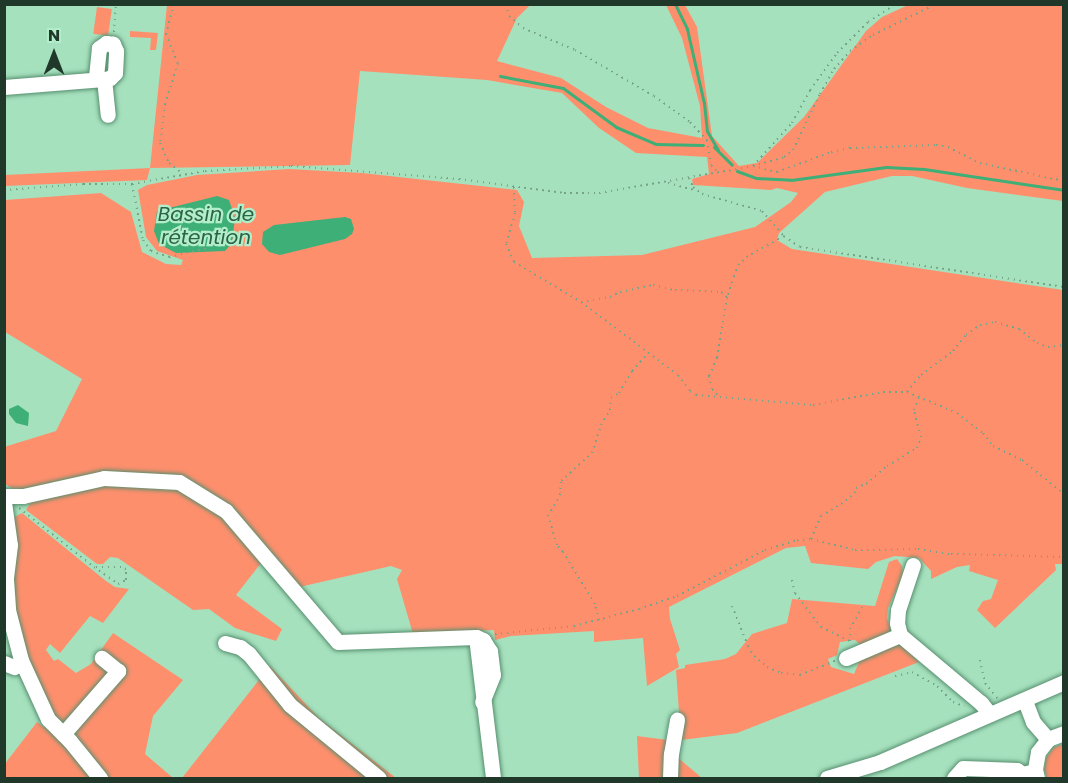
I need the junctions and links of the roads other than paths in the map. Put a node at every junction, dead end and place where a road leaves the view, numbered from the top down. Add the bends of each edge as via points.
1 (113, 44) road end
2 (100, 79) junction
3 (4, 87) edge
4 (108, 115) dead end
5 (7, 500) edge
6 (914, 565) dead end
7 (900, 635) junction
8 (225, 643) dead end
9 (102, 658) dead end
10 (846, 658) road end
11 (1064, 682) edge
12 (1025, 701) junction
13 (992, 708) junction
14 (678, 720) dead end
15 (1064, 733) edge
16 (63, 734) junction
17 (1048, 740) junction
18 (1036, 775) edge
19 (100, 778) edge
20 (379, 778) edge
21 (493, 778) edge
22 (670, 778) edge
23 (827, 778) edge
24 (954, 778) edge

1 - 2 street via 99,48
2 - 3 street
2 - 4 street
5 - 16 street via 10,622 41,708
5 - 21 street via 104,478 178,482 226,511 338,642 476,637
6 - 7 street via 898,610
7 - 10 street
7 - 13 street
8 - 20 street via 249,654 290,705
9 - 16 street via 118,671
11 - 12 street
12 - 13 street
12 - 17 street via 1033,722
13 - 23 street via 880,762
14 - 22 street
15 - 17 street
16 - 19 street
17 - 18 street via 1038,752
18 - 24 street via 1017,770 963,768

